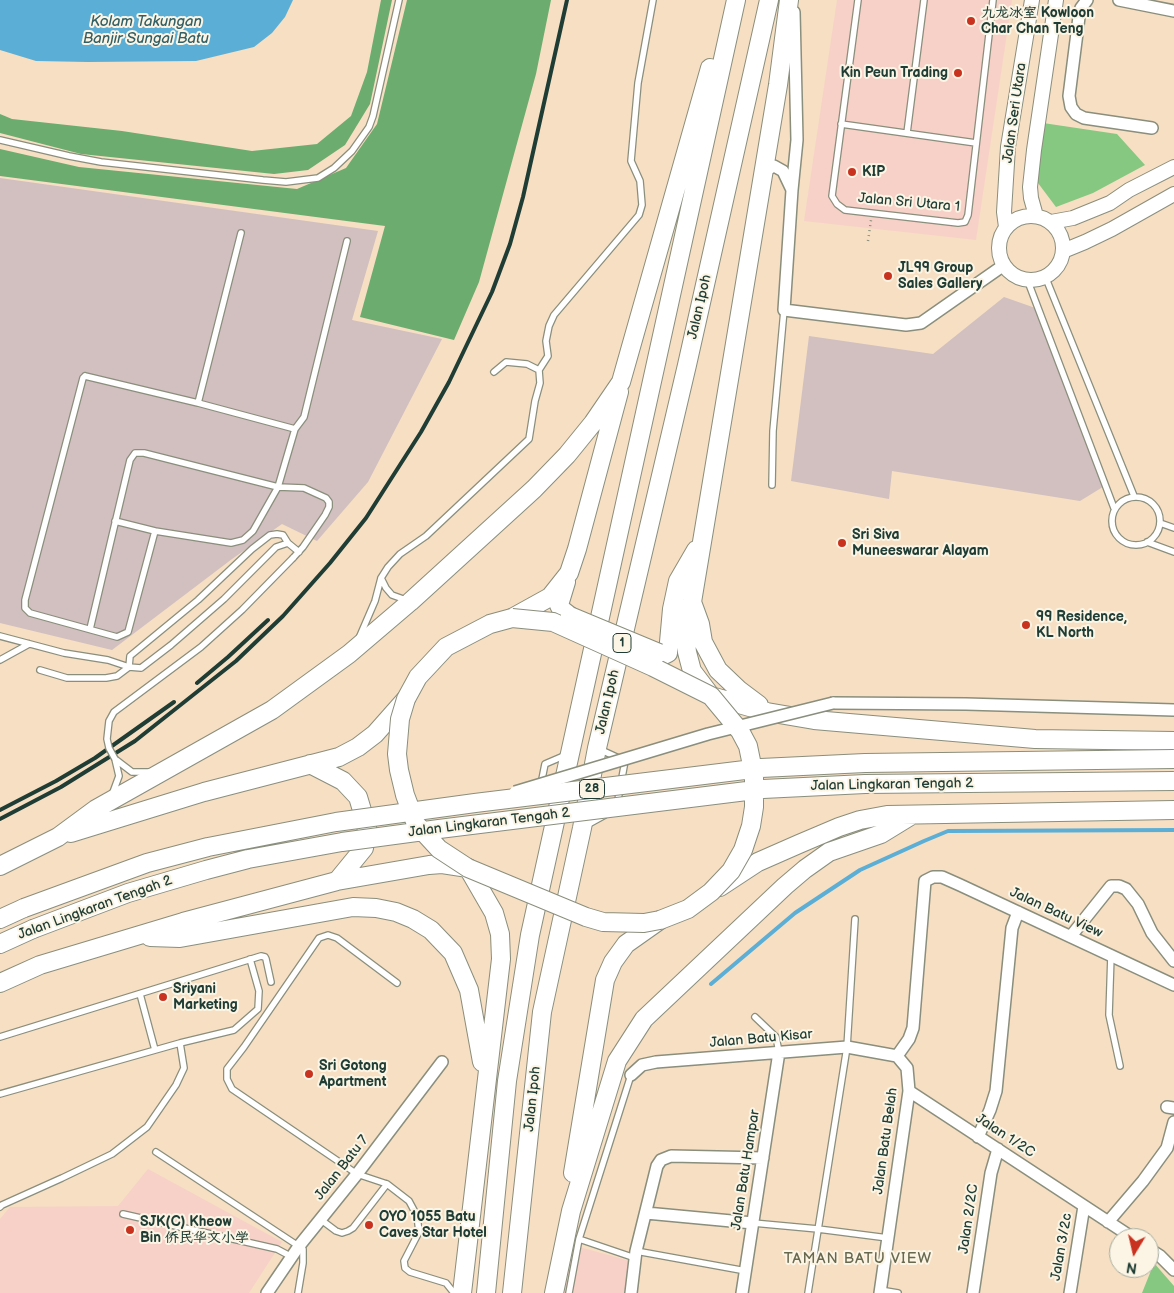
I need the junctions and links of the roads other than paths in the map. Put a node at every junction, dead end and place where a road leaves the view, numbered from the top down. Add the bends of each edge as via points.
1 (399, 0) edge
2 (653, 0) edge
3 (728, 0) edge
4 (736, 0) edge
5 (769, 0) edge
6 (789, 0) edge
7 (794, 0) edge
8 (858, 0) edge
9 (924, 0) edge
10 (993, 0) edge
11 (1032, 0) edge
12 (1056, 0) edge
13 (1087, 0) edge
14 (1119, 0) edge
15 (1174, 11) edge
16 (841, 124) junction
17 (1152, 128) dead end
18 (907, 133) junction
19 (0, 140) edge
20 (976, 143) junction
21 (1174, 166) edge
22 (762, 172) junction
23 (792, 190) junction
24 (1174, 194) edge
25 (1036, 216) junction
26 (1051, 222) junction
27 (1006, 227) junction
28 (241, 233) dead end
29 (347, 242) dead end
30 (1063, 251) junction
31 (1004, 265) junction
32 (1045, 276) junction
33 (1027, 279) junction
34 (784, 310) junction
35 (539, 370) junction
36 (494, 372) dead end
37 (621, 382) junction
38 (198, 403) junction
39 (295, 429) junction
40 (772, 485) dead end
41 (278, 487) junction
42 (1134, 496) junction
43 (1114, 508) junction
44 (115, 521) junction
45 (1160, 523) junction
46 (1174, 528) edge
47 (155, 532) junction
48 (702, 542) junction
49 (1147, 542) junction
50 (288, 543) junction
51 (299, 552) junction
52 (1174, 552) edge
53 (569, 573) junction
54 (381, 578) junction
55 (410, 602) junction
56 (692, 602) junction
57 (512, 618) junction
58 (90, 629) junction
59 (0, 636) edge
60 (29, 644) junction
61 (349, 654) junction
62 (0, 660) edge
63 (129, 667) junction
64 (40, 670) dead end
65 (711, 696) junction
66 (406, 699) junction
67 (1174, 710) edge
68 (767, 712) junction
69 (1174, 741) edge
70 (597, 748) junction
71 (570, 754) junction
72 (116, 759) junction
73 (1174, 759) edge
74 (310, 764) junction
75 (169, 769) junction
76 (1174, 781) edge
77 (538, 802) dead end
78 (475, 804) junction
79 (96, 809) junction
80 (1174, 810) edge
81 (536, 812) dead end
82 (912, 815) junction
83 (554, 827) junction
84 (582, 828) junction
85 (58, 836) junction
86 (0, 866) edge
87 (468, 868) junction
88 (337, 881) junction
89 (711, 892) junction
90 (1018, 912) junction
91 (0, 919) edge
92 (855, 919) dead end
93 (660, 920) junction
94 (1071, 936) junction
95 (135, 937) junction
96 (0, 944) edge
97 (1111, 955) junction
98 (250, 959) junction
99 (1174, 961) edge
100 (1174, 971) edge
101 (271, 982) dead end
102 (0, 983) edge
103 (397, 983) dead end
104 (1170, 983) edge
105 (140, 994) junction
106 (755, 1017) dead end
107 (0, 1037) edge
108 (180, 1043) junction
109 (847, 1047) junction
110 (155, 1050) junction
111 (779, 1052) junction
112 (897, 1056) junction
113 (442, 1062) dead end
114 (1120, 1066) dead end
115 (631, 1075) joint
116 (486, 1082) junction
117 (909, 1091) junction
118 (0, 1094) edge
119 (1174, 1122) edge
120 (978, 1137) junction
121 (998, 1149) junction
122 (156, 1152) dead end
123 (763, 1158) junction
124 (357, 1174) junction
125 (387, 1184) junction
126 (1084, 1206) junction
127 (0, 1207) edge
128 (571, 1211) junction
129 (646, 1213) junction
130 (123, 1214) dead end
131 (320, 1219) junction
132 (1108, 1222) junction
133 (753, 1223) junction
134 (1117, 1228) edge
135 (818, 1229) junction
136 (888, 1238) junction
137 (579, 1239) junction
138 (299, 1246) junction
139 (636, 1254) junction
140 (1159, 1255) edge
141 (292, 1257) junction
142 (1174, 1269) edge
143 (746, 1272) junction
144 (880, 1292) edge
145 (267, 1293) edge
146 (298, 1293) edge
147 (454, 1293) edge
148 (462, 1293) edge
149 (486, 1293) edge
150 (512, 1293) edge
151 (554, 1293) edge
152 (569, 1293) edge
153 (631, 1293) edge
154 (742, 1293) edge
155 (808, 1293) edge
156 (898, 1293) edge
157 (973, 1293) edge
158 (1070, 1293) edge

1 - 19 lane via 369,127 352,151 318,178 286,182 101,162
2 - 35 lane via 638,82 631,161 640,181 642,205 639,215 554,315 546,341 548,356
3 - 37 highway
4 - 71 highway, Jalan Ipoh / 1
5 - 70 highway, Jalan Ipoh / 1
6 - 22 highway
7 - 23 street via 797,140
8 - 16 lane, Jalan Sri Utara 1
9 - 18 lane
10 - 20 lane, Jalan Sri Utara 1
11 - 27 street, Jalan Seri Utara via 1008,147
12 - 25 street, Jalan Seri Utara via 1030,187
13 - 17 street via 1079,16 1070,107 1084,118
14 - 15 street
16 - 18 lane
16 - 20 lane, Jalan Sri Utara 1 via 832,196 836,204 845,210 965,222
18 - 20 lane
21 - 26 street via 1110,203 1073,218
22 - 23 street via 774,166 783,171
22 - 48 highway
23 - 34 street
24 - 30 street via 1112,229
25 - 26 street
25 - 27 street via 1025,216
26 - 30 street via 1063,240
27 - 31 street via 999,245
28 - 38 lane
29 - 39 lane via 304,417
30 - 32 street via 1054,270
31 - 33 street via 1018,277
31 - 34 street via 921,323 906,325
32 - 33 street
32 - 42 lane
33 - 43 lane
34 - 40 lane via 773,431
35 - 36 lane via 527,364 506,362
35 - 54 lane via 540,383 529,439 426,536 400,554
37 - 53 highway via 578,550
37 - 55 highway via 588,429 534,489
38 - 39 lane
38 - 58 lane via 88,376 83,378 25,608 30,614
39 - 41 lane
41 - 44 lane via 135,453 130,460
41 - 47 lane via 253,531 243,540 231,543
41 - 51 lane via 304,488 329,502 325,515
42 - 43 lane via 1119,502
42 - 45 lane via 1142,497 1156,507
43 - 49 lane via 1111,524 1118,538 1132,545
44 - 47 lane
44 - 58 lane
45 - 46 lane
45 - 49 lane via 1154,538
47 - 58 lane via 128,632 117,637
48 - 53 highway, bridge via 678,581 668,653 664,655 564,612 559,605
48 - 56 highway
49 - 52 lane
50 - 51 lane
50 - 63 lane via 276,547 224,599 171,645 141,668
50 - 63 lane via 284,535 270,535 252,549 198,600 130,656
51 - 72 lane, bridge via 201,647 114,712 106,739
53 - 57 highway via 550,597
54 - 55 lane via 392,594
54 - 61 lane via 367,621
55 - 61 highway
56 - 65 highway via 684,625 687,652 692,671
56 - 68 highway via 703,642 718,670
57 - 65 highway, bridge via 553,622 566,627
57 - 66 highway, bridge via 490,624 446,647 418,677
59 - 60 lane
60 - 62 lane
60 - 63 lane
61 - 75 highway via 272,710
63 - 64 lane via 117,676 106,678 67,678
65 - 68 highway
65 - 89 highway, bridge via 748,746 754,781 752,817 743,850 731,871
66 - 74 highway via 375,734 358,747 339,757
66 - 87 highway, bridge via 400,719 397,754 405,795 416,824 439,849
67 - 78 street, bridge via 833,703 708,734
68 - 69 highway via 814,720 1035,739
70 - 84 highway, Jalan Ipoh / 1
70 - 84 lane via 625,761 617,808
71 - 77 lane via 545,764
71 - 83 highway, Jalan Ipoh / 1
72 - 75 lane via 132,772
72 - 79 lane via 118,784
73 - 78 highway, Jalan Lingkaran Tengah 2 / 28, bridge via 866,763 761,768
74 - 85 highway via 160,804
74 - 88 highway via 343,781 358,797 367,827 364,848
75 - 79 highway
76 - 96 highway, Jalan Lingkaran Tengah 2 / 28, bridge via 866,784 763,789 342,842 248,859 128,893
78 - 91 highway, Jalan Lingkaran Tengah 2 / 28, bridge via 336,822 208,847 147,863
79 - 85 highway
80 - 82 highway
81 - 83 lane
82 - 89 highway via 887,815 839,827 758,862
82 - 128 highway via 881,834 829,852 805,869 644,1018 617,1062
83 - 149 highway, Jalan Ipoh / 1 via 530,935 508,1071
84 - 150 highway, Jalan Ipoh / 1 via 542,1012
85 - 86 highway
87 - 88 highway via 429,865
87 - 93 highway, bridge via 603,922 630,924
87 - 116 highway via 491,907 500,934 501,959
88 - 95 highway
89 - 93 highway, bridge via 688,909
90 - 94 street, Jalan Batu View
90 - 112 street, Jalan Batu View via 942,877 925,881 913,1028
90 - 120 street via 1012,928 996,1091
92 - 109 lane
93 - 128 highway via 626,944 605,980 574,1162
94 - 97 street, Jalan Batu View
94 - 99 street via 1111,886 1119,886 1126,889 1138,904 1152,933
95 - 102 highway via 40,965
95 - 116 highway via 180,938 353,907 376,908 405,916 439,937 459,965 469,990
97 - 104 street, Jalan Batu View
97 - 114 lane via 1109,1015
98 - 101 lane via 265,957
98 - 105 lane
98 - 108 lane via 259,991 258,1009 234,1030
100 - 104 street
103 - 124 lane via 337,938 328,935 319,938 228,1069 227,1080 232,1089
105 - 107 lane
105 - 110 lane
106 - 111 lane via 776,1037
108 - 110 lane
108 - 127 lane via 184,1068 147,1127 112,1154
109 - 111 street, Jalan Batu Kisar
109 - 112 street, Jalan Batu Kisar
109 - 135 lane
110 - 118 lane
111 - 115 street, Jalan Batu Kisar via 656,1062 642,1065
111 - 123 street, Jalan Batu Hampar
112 - 117 street, Jalan Batu Belah via 907,1068
113 - 124 street, Jalan Batu 7
115 - 137 lane
116 - 148 highway
117 - 120 street, Jalan 1/2C
117 - 136 street, Jalan Batu Belah
119 - 132 street via 1167,1148
120 - 121 street, Jalan 1/2C
121 - 126 street, Jalan 1/2C
121 - 157 street, Jalan 2/2C via 991,1173
122 - 138 lane
123 - 129 street via 671,1156 661,1160
123 - 133 street, Jalan Batu Hampar
124 - 125 lane
124 - 131 street, Jalan Batu 7
125 - 131 lane via 348,1231 336,1231
125 - 147 lane via 409,1201 417,1216 419,1232 404,1261 405,1268 446,1283
126 - 132 street, Jalan 1/2C
126 - 158 street, Jalan 3/2c
128 - 151 highway
129 - 133 street
129 - 139 street
130 - 141 lane via 277,1249
131 - 138 street, Jalan Batu 7
132 - 134 street, Jalan 1/2C
133 - 135 lane
133 - 143 street, Jalan Batu Hampar
135 - 136 lane
135 - 155 lane
136 - 144 street, Jalan Batu Belah
137 - 139 lane
137 - 152 lane
138 - 141 street, Jalan Batu 7
138 - 146 lane via 303,1249 303,1262
139 - 143 lane
139 - 153 street
140 - 142 street
141 - 145 street, Jalan Batu 7
143 - 154 street, Jalan Batu Hampar
144 - 156 lane

